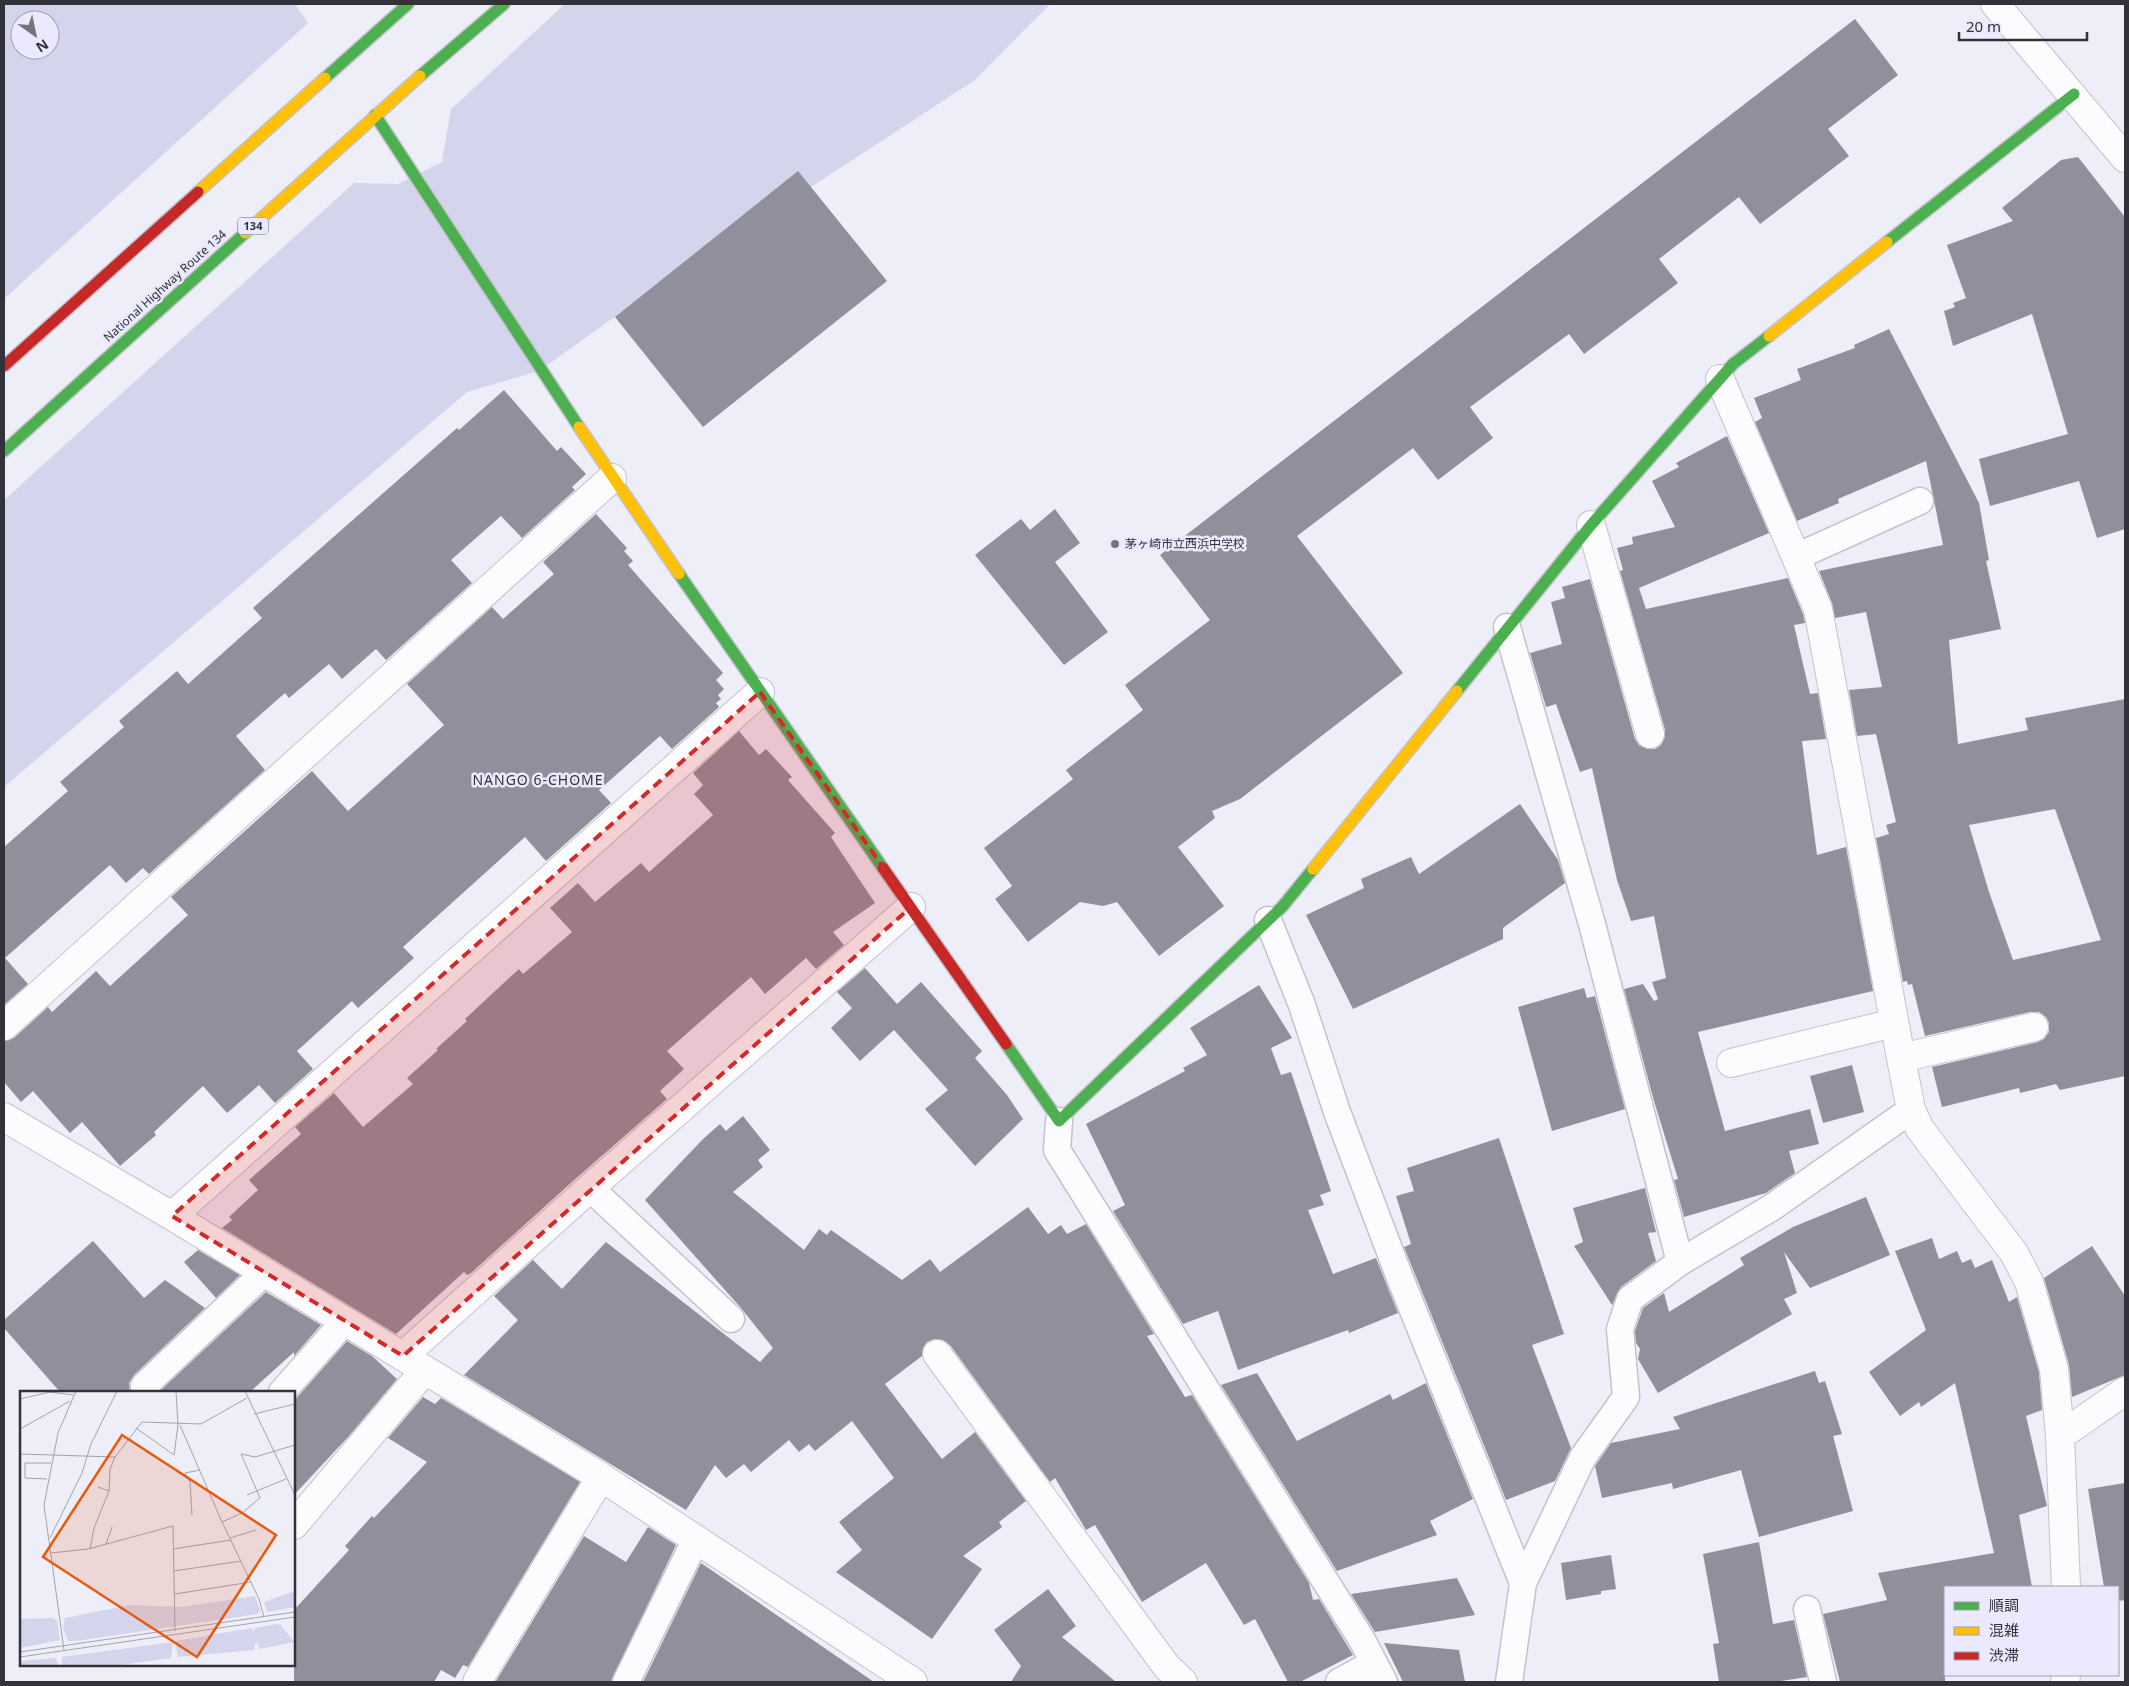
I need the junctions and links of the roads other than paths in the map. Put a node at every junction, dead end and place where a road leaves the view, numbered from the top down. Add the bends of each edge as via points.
1 (408, 4) edge
2 (504, 4) edge
3 (1995, 4) edge
4 (2074, 94) junction
5 (375, 116) junction
6 (2125, 158) edge
7 (4, 366) edge
8 (1720, 379) junction
9 (4, 451) edge
10 (612, 478) junction
11 (1920, 501) dead end
12 (1591, 525) junction
13 (1796, 557) junction
14 (1508, 627) junction
15 (760, 692) junction
16 (1650, 734) dead end
17 (911, 907) junction
18 (1268, 920) junction
19 (1894, 1023) junction
20 (4, 1026) edge
21 (2034, 1027) dead end
22 (1900, 1058) junction
23 (1732, 1063) dead end
24 (1911, 1110) junction
25 (4, 1117) edge
26 (1059, 1122) junction
27 (590, 1188) junction
28 (172, 1216) junction
29 (1680, 1262) junction
30 (265, 1272) junction
31 (731, 1319) dead end
32 (345, 1321) junction
33 (937, 1354) dead end
34 (414, 1363) junction
35 (146, 1391) edge
36 (283, 1391) edge
37 (2125, 1391) edge
38 (2060, 1436) junction
39 (601, 1477) junction
40 (295, 1524) edge
41 (696, 1539) junction
42 (1523, 1583) junction
43 (2066, 1586) edge
44 (1807, 1609) dead end
45 (1379, 1673) edge
46 (477, 1682) edge
47 (626, 1682) edge
48 (912, 1682) edge
49 (1183, 1682) edge
50 (1339, 1682) edge
51 (1509, 1682) edge
52 (1822, 1682) edge

1 - 7 main road
2 - 5 main road, National Highway Route 134 / 134
3 - 4 street
4 - 6 street
4 - 8 main road via 1733,364
5 - 9 main road, National Highway Route 134 / 134
5 - 10 main road
8 - 12 main road
8 - 13 street
10 - 15 main road
10 - 20 street
11 - 13 lane
12 - 14 main road
12 - 16 street
13 - 19 street via 1818,609
14 - 18 main road via 1282,907
14 - 29 lane via 1592,924
15 - 17 main road
15 - 28 street
17 - 26 main road
17 - 27 street
18 - 26 main road
18 - 42 lane via 1400,1278
19 - 22 street
19 - 23 street
21 - 22 street
22 - 24 street
24 - 29 lane via 1771,1208
24 - 38 street via 1920,1129 2014,1253 2029,1282 2054,1369
25 - 28 street
26 - 45 lane via 1057,1150
27 - 31 lane
27 - 34 street
28 - 30 street
29 - 42 lane via 1630,1299 1620,1329 1626,1397 1583,1457
30 - 32 street
30 - 35 lane via 144,1386
32 - 34 street
32 - 36 lane
33 - 49 street via 1167,1667
34 - 39 street
34 - 40 street
37 - 38 street
38 - 43 street
39 - 41 street
39 - 46 street
41 - 47 lane
41 - 48 street
42 - 51 lane
44 - 52 lane
45 - 50 lane

